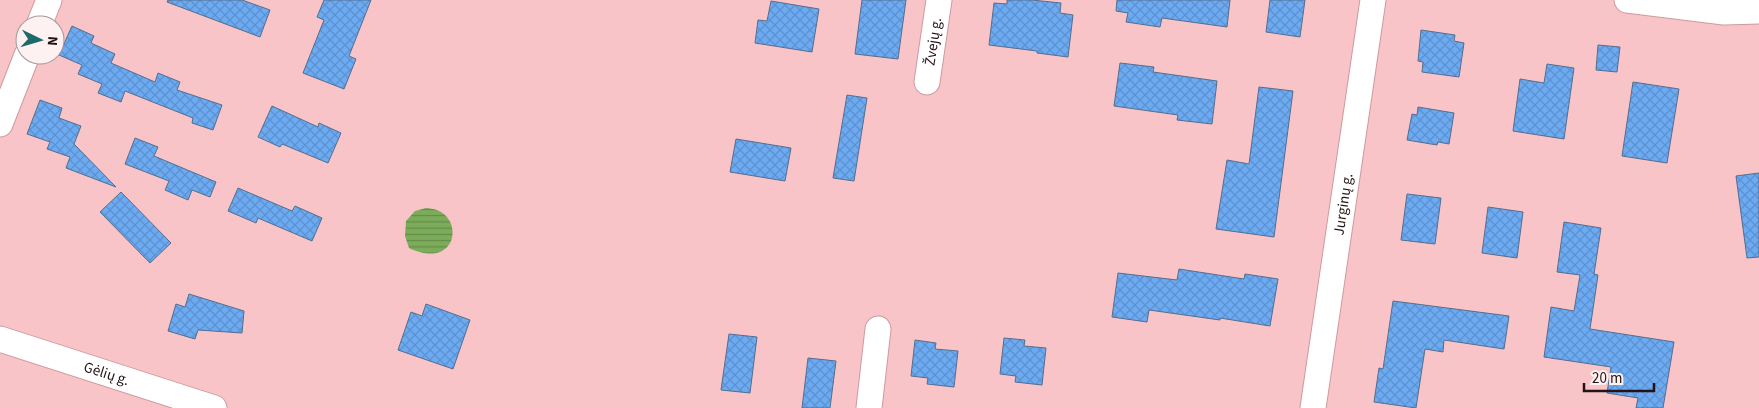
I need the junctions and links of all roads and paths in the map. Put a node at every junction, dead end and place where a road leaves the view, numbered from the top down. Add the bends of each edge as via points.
1 (49, 0) edge
2 (940, 0) edge
3 (1373, 0) edge
4 (1627, 0) edge
5 (1725, 6) edge
6 (1759, 11) edge
7 (43, 15) edge
8 (23, 65) edge
9 (928, 82) dead end
10 (0, 124) edge
11 (878, 329) dead end
12 (0, 339) edge
13 (149, 398) edge
14 (214, 408) edge
15 (869, 408) edge
16 (1313, 408) edge

1 - 7 street
2 - 9 street, Žvejų g.
3 - 16 street, Jurginų g.
4 - 5 street
5 - 6 street
8 - 10 street
11 - 15 street
12 - 13 street, Gėlių g.
13 - 14 street, Gėlių g.

